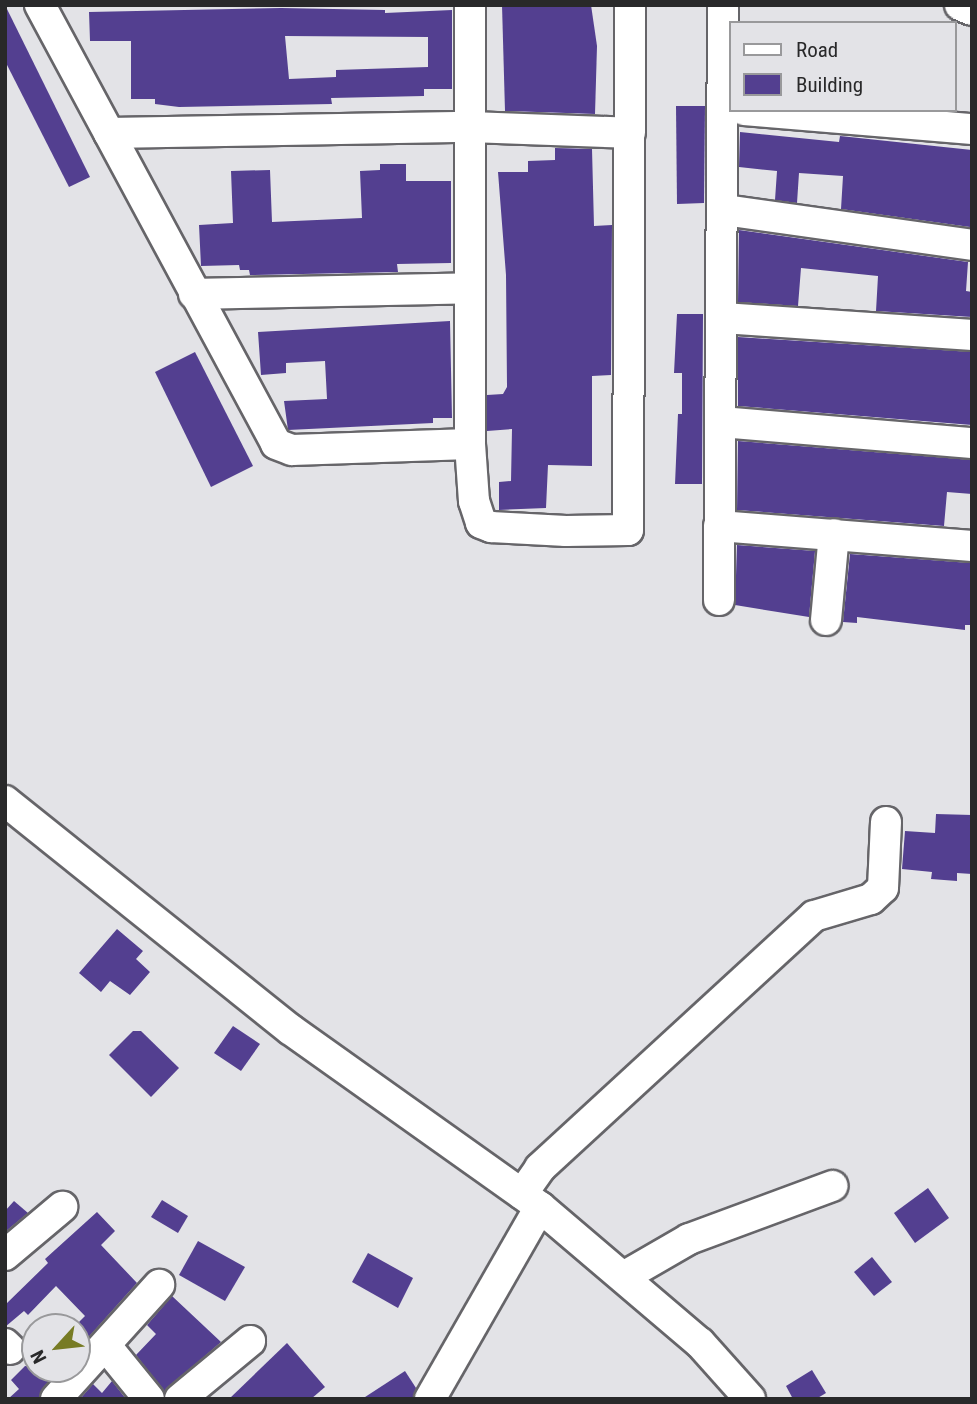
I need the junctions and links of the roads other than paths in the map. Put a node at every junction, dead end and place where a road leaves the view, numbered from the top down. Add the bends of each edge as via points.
1 (40, 5) edge
2 (470, 5) edge
3 (630, 5) edge
4 (723, 5) edge
5 (960, 5) edge
6 (972, 10) edge
7 (729, 67) edge
8 (733, 112) edge
9 (769, 112) edge
10 (470, 127) junction
11 (972, 129) edge
12 (630, 133) junction
13 (108, 134) junction
14 (724, 210) junction
15 (972, 245) edge
16 (470, 288) junction
17 (194, 294) junction
18 (723, 318) junction
19 (972, 335) edge
20 (721, 422) junction
21 (972, 443) edge
22 (470, 444) junction
23 (719, 526) junction
24 (834, 534) junction
25 (972, 547) edge
26 (719, 600) dead end
27 (826, 620) dead end
28 (5, 801) edge
29 (886, 822) dead end
30 (832, 1186) dead end
31 (531, 1201) junction
32 (62, 1207) dead end
33 (5, 1255) edge
34 (625, 1276) junction
35 (159, 1285) dead end
36 (250, 1341) dead end
37 (106, 1346) junction
38 (55, 1399) edge
39 (149, 1399) edge
40 (180, 1399) edge
41 (430, 1399) edge
42 (750, 1399) edge

1 - 13 street
2 - 10 street
3 - 12 street
4 - 7 street
5 - 6 street
8 - 14 street
9 - 11 street
10 - 12 street
10 - 13 street
10 - 16 street
12 - 22 street via 628,530 507,530 481,523 474,501
13 - 17 street
14 - 15 street
14 - 18 street
16 - 17 street
16 - 22 street
17 - 22 street via 276,444 292,450
18 - 19 street
18 - 20 street
20 - 21 street
20 - 23 street
23 - 24 street
23 - 26 street
24 - 25 street
24 - 27 street
28 - 31 street via 291,1030
29 - 31 street via 883,888 871,899 848,902 804,925 540,1168
30 - 34 street via 689,1239
31 - 34 street
31 - 41 street
32 - 33 street
34 - 42 street via 700,1343
35 - 37 street
36 - 40 street
37 - 38 street
37 - 39 street

